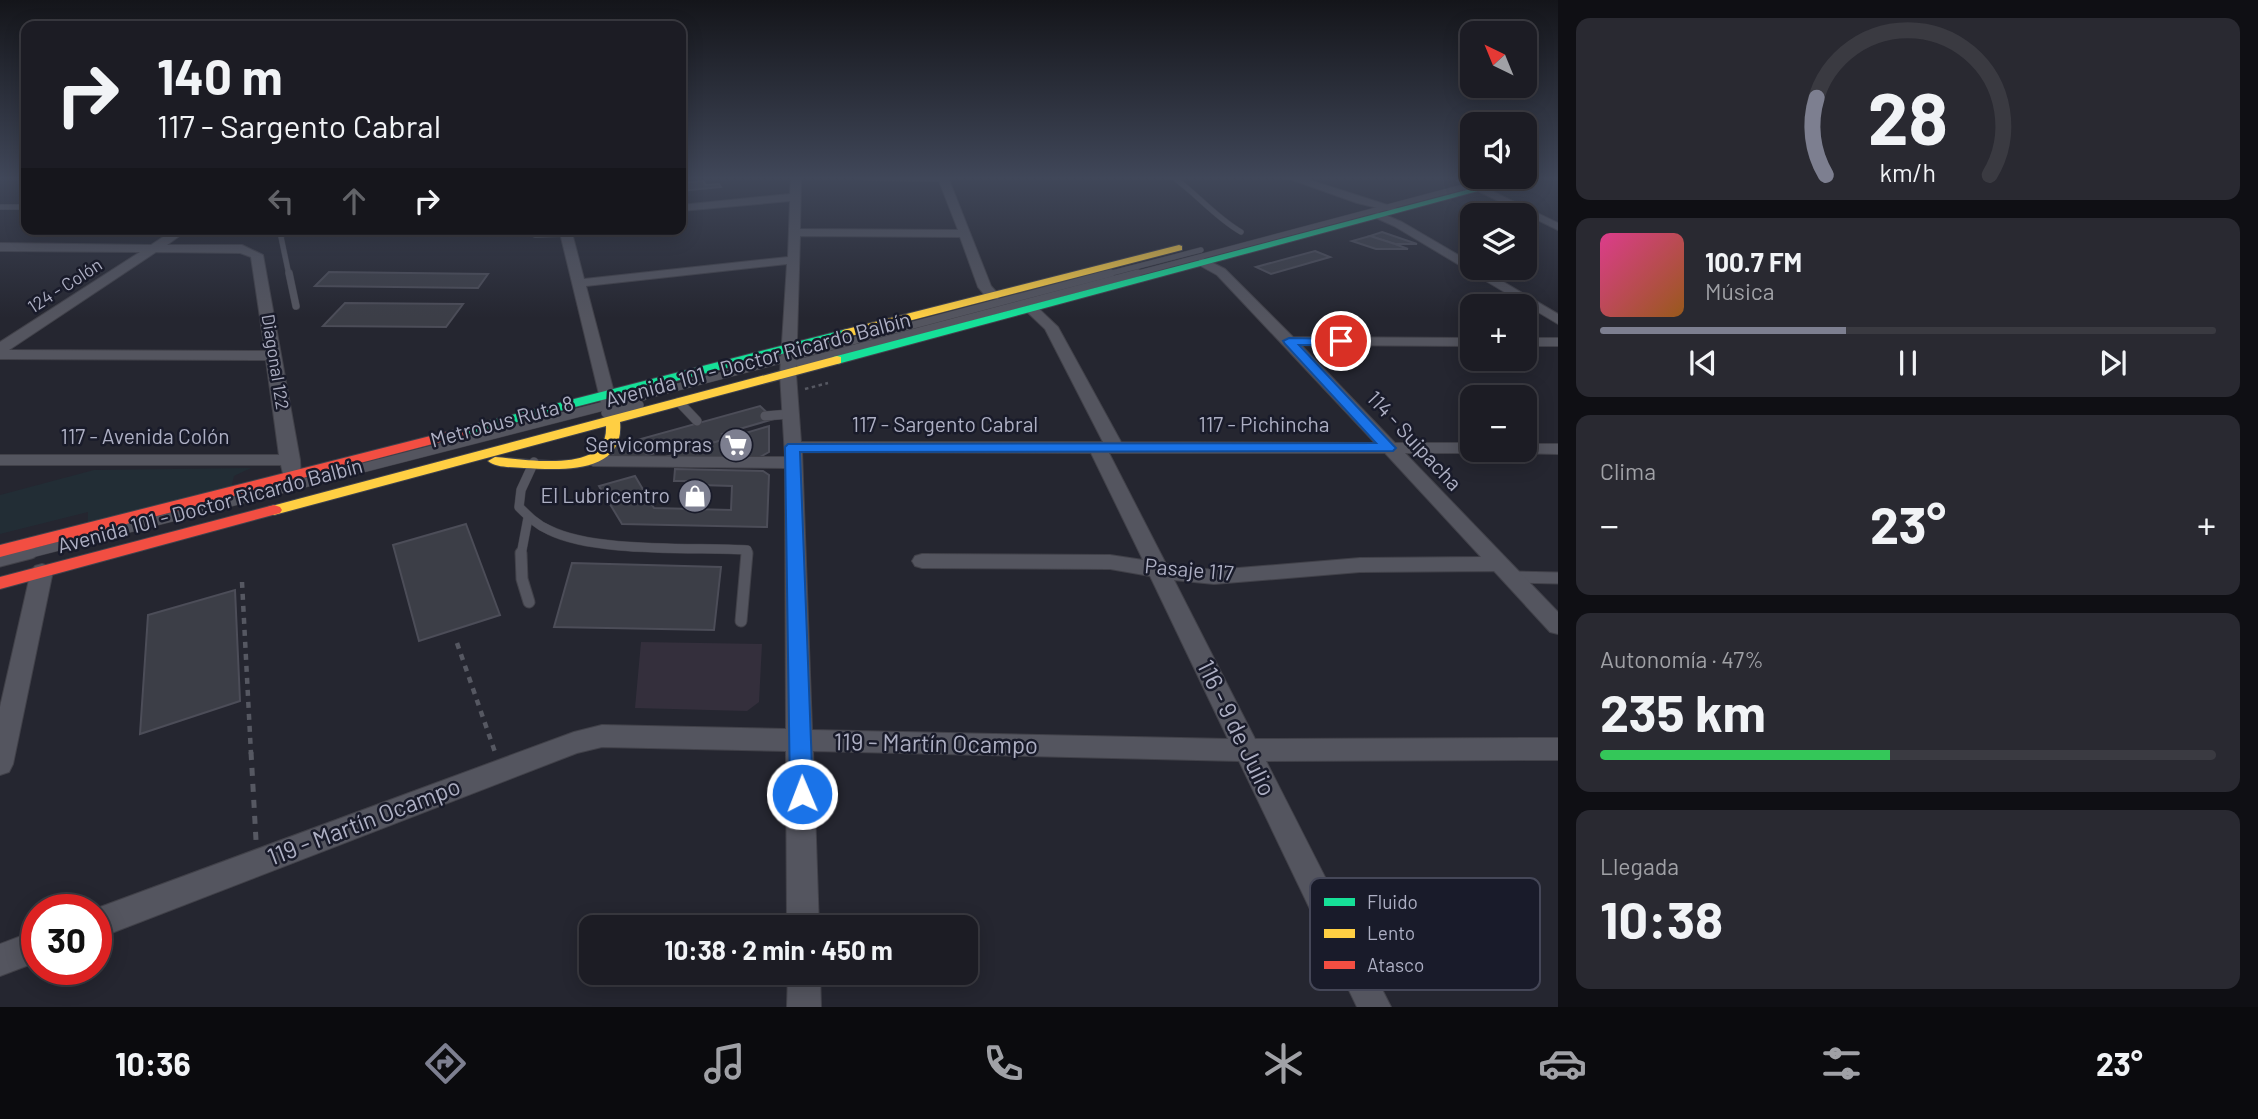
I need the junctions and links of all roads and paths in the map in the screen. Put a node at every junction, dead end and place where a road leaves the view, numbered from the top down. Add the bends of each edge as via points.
1 (794, 224) edge
2 (960, 224) edge
3 (1227, 224) edge
4 (1288, 224) edge
5 (1320, 224) edge
6 (1320, 224) edge
7 (1328, 224) edge
8 (1398, 224) edge
9 (794, 232) junction
10 (1241, 232) junction
11 (964, 234) junction
12 (174, 235) edge
13 (282, 235) edge
14 (567, 235) edge
15 (0, 247) edge
16 (154, 249) junction
17 (793, 260) junction
18 (1203, 262) junction
19 (580, 283) junction
20 (992, 296) junction
21 (296, 306) dead end
22 (1031, 309) junction
23 (1558, 320) edge
24 (1289, 341) junction
25 (1460, 342) edge
26 (1537, 342) edge
27 (1558, 342) edge
28 (0, 352) edge
29 (273, 356) junction
30 (789, 362) junction
31 (679, 402) junction
32 (610, 408) junction
33 (790, 414) junction
34 (765, 416) dead end
35 (696, 421) dead end
36 (1106, 448) junction
37 (1388, 448) junction
38 (1460, 448) edge
39 (1537, 449) edge
40 (1558, 449) edge
41 (793, 455) junction
42 (0, 460) edge
43 (593, 461) junction
44 (457, 462) junction
45 (534, 462) junction
46 (291, 469) junction
47 (528, 518) junction
48 (0, 551) edge
49 (0, 561) edge
50 (922, 561) dead end
51 (1156, 569) junction
52 (1503, 570) junction
53 (42, 571) junction
54 (0, 575) edge
55 (1558, 578) edge
56 (242, 582) dead end
57 (0, 583) edge
58 (529, 602) dead end
59 (741, 621) dead end
60 (1558, 626) edge
61 (457, 643) dead end
62 (801, 741) junction
63 (1558, 749) edge
64 (1247, 750) junction
65 (0, 764) edge
66 (502, 770) junction
67 (257, 863) junction
68 (1310, 878) edge
69 (803, 915) edge
70 (112, 917) edge
71 (21, 952) edge
72 (0, 960) edge
73 (804, 985) edge
74 (1366, 990) edge
75 (804, 1007) edge
76 (1374, 1007) edge

1 - 9 street
2 - 11 street
3 - 10 lane
4 - 10 main road, Avenida 101 - Doctor Ricardo Balbín
5 - 30 lane
6 - 30 lane
7 - 18 main road, Avenida 101 - Doctor Ricardo Balbín
8 - 23 street
9 - 11 street
9 - 17 street
10 - 20 main road, Avenida 101 - Doctor Ricardo Balbín
11 - 20 street
12 - 16 street, 124 - Colón
13 - 21 lane
14 - 19 street
15 - 16 street
16 - 28 street, 124 - Colón
16 - 29 street, Diagonal 122 via 250,250 257,255
17 - 19 street
17 - 30 street
18 - 22 main road, Avenida 101 - Doctor Ricardo Balbín
18 - 24 street, 114 - Suipacha via 1221,272
19 - 32 street
20 - 30 main road, Avenida 101 - Doctor Ricardo Balbín
22 - 30 main road, Avenida 101 - Doctor Ricardo Balbín
22 - 36 street, 116 - 9 de Julio via 1051,327
24 - 25 street
24 - 37 street, 114 - Suipacha
26 - 27 street
28 - 29 street
29 - 46 street, Diagonal 122
30 - 31 main road, Avenida 101 - Doctor Ricardo Balbín
30 - 32 main road, Avenida 101 - Doctor Ricardo Balbín
30 - 33 street
31 - 32 main road, Avenida 101 - Doctor Ricardo Balbín
31 - 35 lane
32 - 43 main road via 613,448
32 - 44 main road, Avenida 101 - Doctor Ricardo Balbín
32 - 46 main road, Avenida 101 - Doctor Ricardo Balbín
32 - 49 lane, Metrobus Ruta 8
32 - 54 lane, Metrobus Ruta 8
33 - 34 lane
33 - 41 street
36 - 37 street, 117 - Pichincha
36 - 41 street, 117 - Sargento Cabral
36 - 51 street, 116 - 9 de Julio
37 - 38 street, 117 - Pichincha
37 - 52 street, 114 - Suipacha
39 - 40 street
41 - 43 street, 117 - Sargento Cabral
41 - 62 street
42 - 46 street, 117 - Avenida Colón
43 - 45 main road
44 - 45 main road
44 - 53 main road, Avenida 101 - Doctor Ricardo Balbín
45 - 47 lane via 519,499 519,508
46 - 48 main road, Avenida 101 - Doctor Ricardo Balbín
47 - 58 lane via 519,564
47 - 59 lane via 550,532 589,543 747,550
50 - 51 street, Pasaje 117 via 1110,562
51 - 52 street, Pasaje 117 via 1214,577 1360,565
51 - 64 street, 116 - 9 de Julio
52 - 55 lane
52 - 60 street, 114 - Suipacha
53 - 57 main road, Avenida 101 - Doctor Ricardo Balbín
53 - 65 street
56 - 67 path
61 - 66 path
62 - 64 street, 119 - Martín Ocampo
62 - 66 street, 119 - Martín Ocampo via 602,736
62 - 69 street
63 - 64 street, 119 - Martín Ocampo
64 - 68 street, 116 - 9 de Julio
66 - 67 street, 119 - Martín Ocampo
67 - 70 street, 119 - Martín Ocampo
71 - 72 street
73 - 75 street
74 - 76 street, 116 - 9 de Julio

